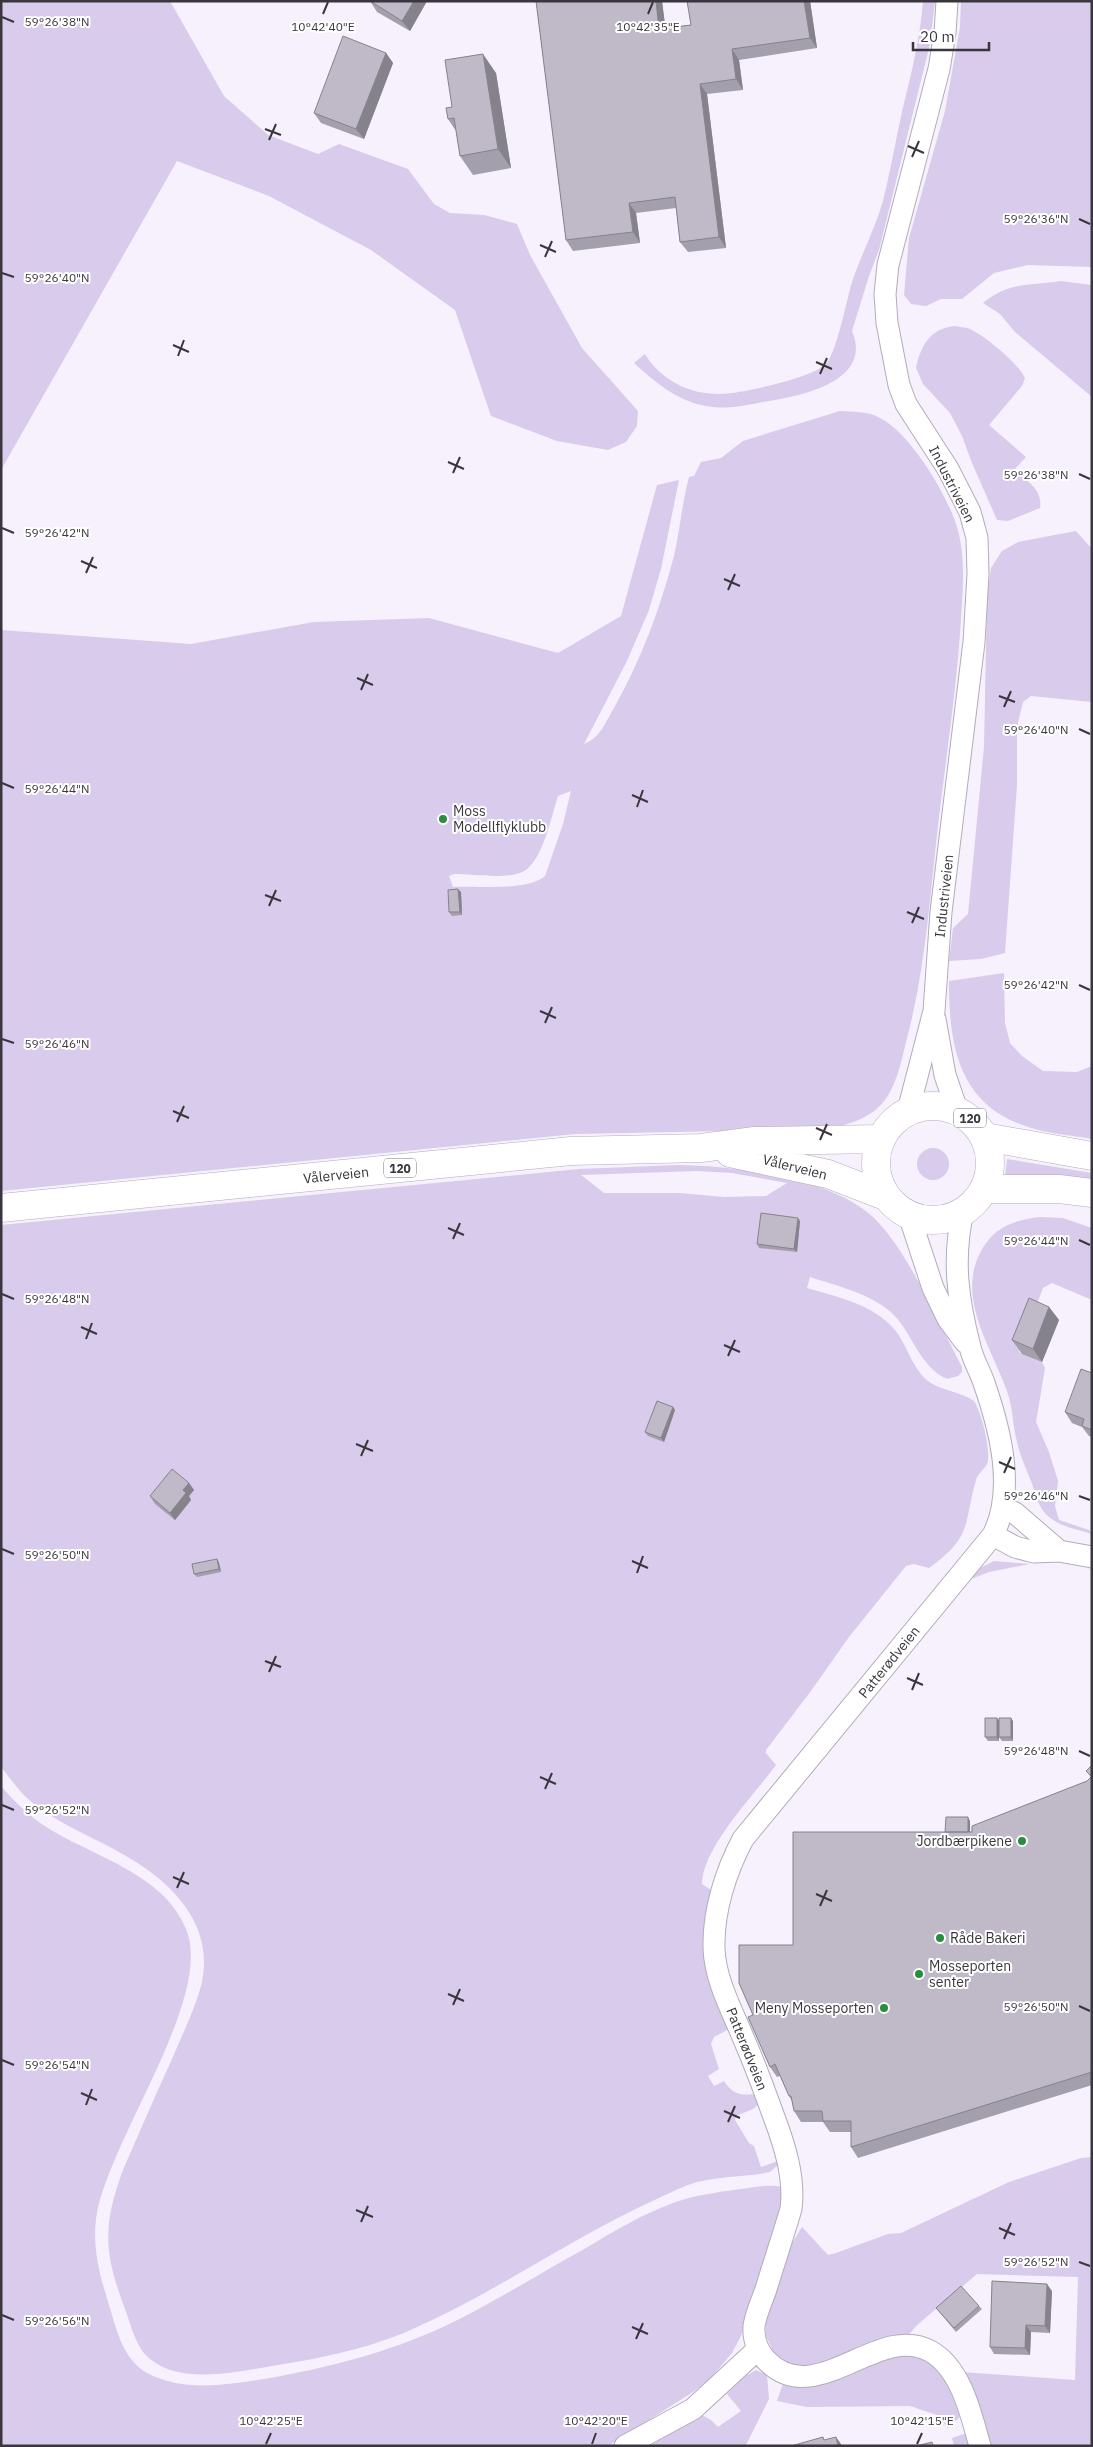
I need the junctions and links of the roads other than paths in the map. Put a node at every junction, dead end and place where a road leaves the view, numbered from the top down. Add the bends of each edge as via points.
1 (947, 1) edge
2 (934, 1011) junction
3 (908, 1110) junction
4 (957, 1110) junction
5 (984, 1137) junction
6 (880, 1139) junction
7 (701, 1148) junction
8 (1092, 1156) edge
9 (984, 1189) junction
10 (1092, 1193) edge
11 (886, 1196) junction
12 (1, 1208) edge
13 (963, 1212) junction
14 (909, 1215) junction
15 (971, 1350) junction
16 (1004, 1508) junction
17 (994, 1536) junction
18 (1059, 1550) junction
19 (1092, 1557) edge
20 (757, 2350) junction
21 (625, 2446) edge
22 (980, 2446) edge

1 - 2 street, Industriveien via 939,69 888,265 885,294 887,323 906,404 948,469 970,512 977,538 974,642 941,912
2 - 3 street, Industriveien
2 - 4 street, Industriveien via 945,1075
3 - 4 main road, 120 via 933,1105
3 - 6 main road, 120
4 - 5 main road, 120 via 968,1117
5 - 8 main road, 120
5 - 9 main road, 120 via 991,1163
6 - 7 main road, Vålerveien / 120 via 755,1141
6 - 11 main road, 120 via 876,1168
7 - 11 main road, Vålerveien / 120 via 828,1174
7 - 12 main road, Vålerveien / 120 via 571,1151
9 - 10 main road via 1059,1189
9 - 13 main road, 120
11 - 14 main road, 120
13 - 14 main road, 120 via 936,1220 922,1220
13 - 15 street, Patterødveien via 957,1236 957,1280
14 - 15 street, Patterødveien via 933,1288 948,1319
15 - 16 street, Patterødveien via 1001,1446
16 - 17 street, Patterødveien
16 - 18 street via 1015,1513
17 - 18 street via 1034,1552
17 - 20 street, Patterødveien via 743,1839 727,1873 716,1928 717,1968 778,2129 794,2192 754,2325
18 - 19 street
20 - 21 street via 693,2408
20 - 22 street via 782,2371 810,2376 896,2345 920,2346 942,2358 953,2374

